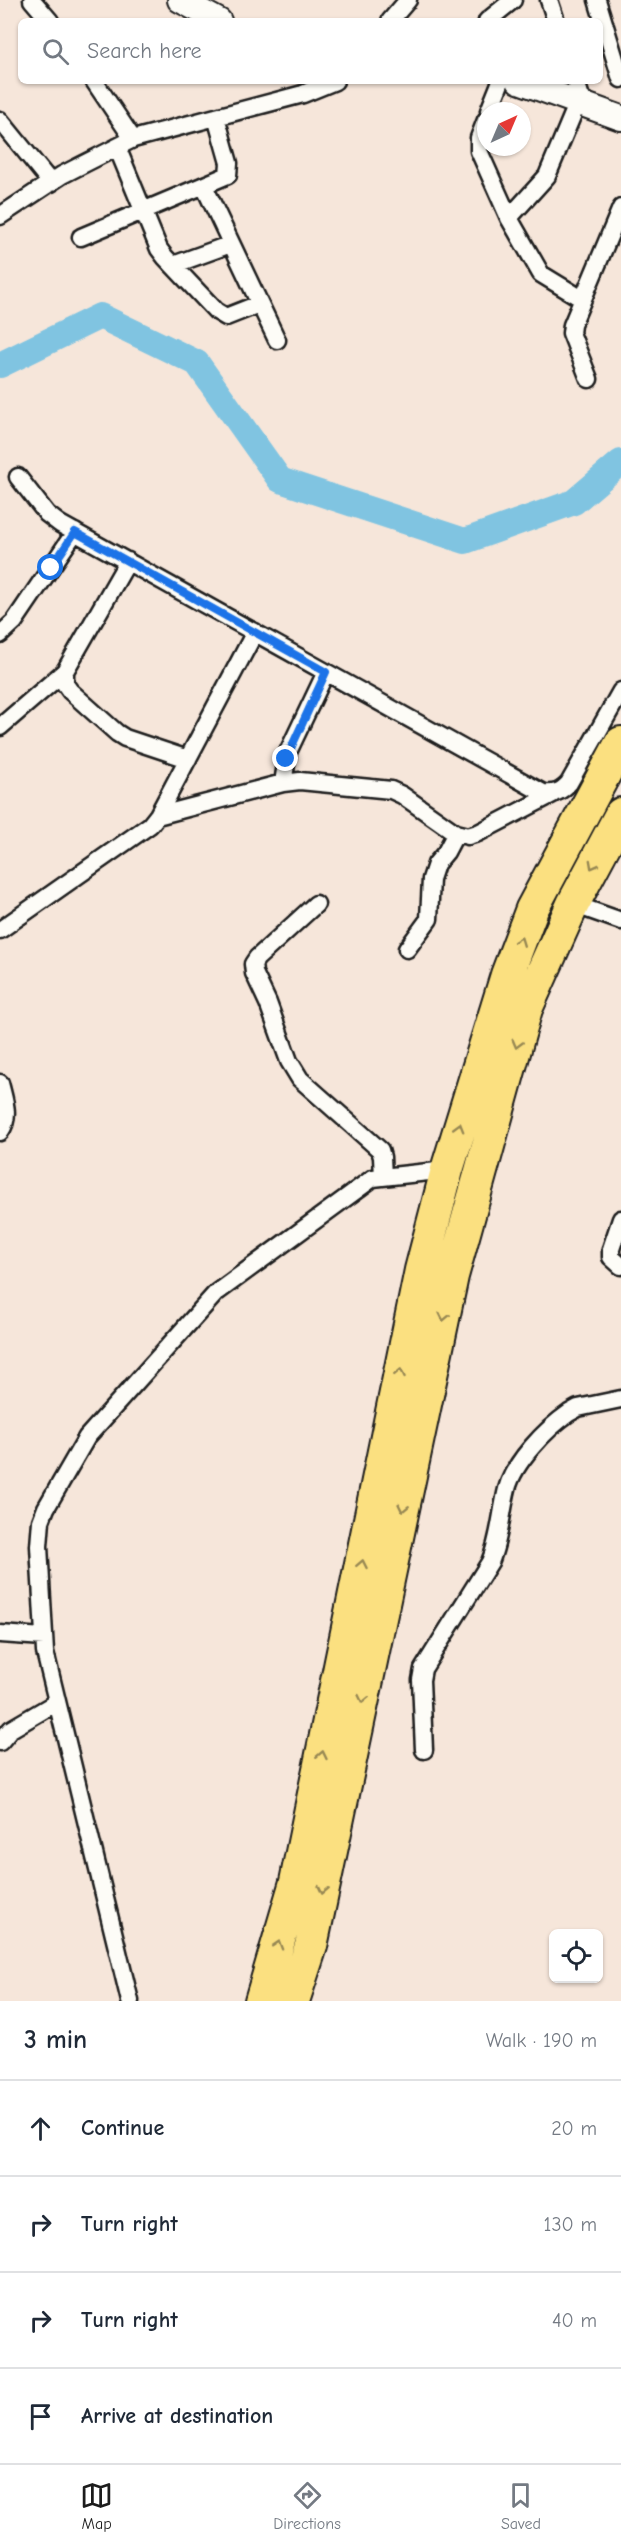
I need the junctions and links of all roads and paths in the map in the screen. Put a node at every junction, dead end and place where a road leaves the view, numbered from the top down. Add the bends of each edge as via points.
1 (32, 0) edge
2 (180, 0) edge
3 (408, 0) edge
4 (513, 0) edge
5 (549, 0) edge
6 (597, 0) edge
7 (47, 18) edge
8 (213, 18) edge
9 (393, 18) edge
10 (491, 18) edge
11 (555, 18) edge
12 (602, 18) edge
13 (603, 20) edge
14 (621, 79) edge
15 (96, 84) edge
16 (328, 84) edge
17 (500, 84) edge
18 (531, 84) edge
19 (579, 96) edge
20 (493, 102) edge
21 (216, 117) junction
22 (621, 118) edge
23 (0, 120) edge
24 (133, 140) junction
25 (117, 147) junction
26 (481, 156) edge
27 (51, 183) junction
28 (204, 186) junction
29 (621, 208) edge
30 (145, 211) junction
31 (0, 216) edge
32 (509, 218) junction
33 (81, 237) dead end
34 (231, 244) junction
35 (173, 265) junction
36 (582, 299) junction
37 (260, 304) junction
38 (277, 340) dead end
39 (589, 379) dead end
40 (18, 477) dead end
41 (75, 532) junction
42 (128, 561) junction
43 (255, 632) junction
44 (0, 635) edge
45 (65, 671) junction
46 (326, 672) junction
47 (621, 691) edge
48 (0, 727) edge
49 (621, 743) edge
50 (188, 759) junction
51 (283, 783) junction
52 (553, 794) junction
53 (621, 814) edge
54 (157, 816) junction
55 (456, 833) junction
56 (316, 904) dead end
57 (573, 904) junction
58 (621, 921) edge
59 (0, 930) edge
60 (408, 949) dead end
61 (0, 1083) edge
62 (0, 1132) edge
63 (447, 1170) junction
64 (383, 1178) junction
65 (621, 1219) edge
66 (621, 1266) edge
67 (621, 1400) edge
68 (0, 1634) edge
69 (44, 1637) junction
70 (57, 1702) junction
71 (0, 1742) edge
72 (424, 1750) dead end
73 (130, 2001) edge
74 (261, 2001) edge
75 (293, 2001) edge

1 - 7 street
2 - 8 main road
3 - 9 street
4 - 10 street
5 - 11 street
6 - 12 street
13 - 14 street
15 - 24 street
16 - 21 street
17 - 20 street
18 - 19 main road
19 - 22 main road
19 - 32 street via 550,170
21 - 24 street
21 - 28 street via 230,170 224,178
23 - 27 street
24 - 25 street
25 - 27 street
25 - 30 street
26 - 32 street
27 - 31 street
28 - 30 street
28 - 34 street
29 - 36 street
30 - 33 street
30 - 35 street via 159,249
32 - 36 street via 541,274
34 - 35 street
34 - 37 street
35 - 37 street via 226,317
36 - 39 street via 571,333
37 - 38 street
40 - 41 street via 47,514
41 - 42 street
41 - 44 street via 14,622
42 - 43 street
42 - 45 street
43 - 46 street
43 - 50 street
45 - 48 street
45 - 50 street via 65,684 70,691 117,733
46 - 51 street via 288,752
46 - 52 street via 543,793
47 - 52 street via 569,783
63 -> 49 highway via 483,1047 532,909
50 - 54 street
51 - 54 street
51 - 55 street via 317,782 391,790
52 - 55 street via 478,834
53 -> 57 highway
54 - 59 street via 150,825
55 - 60 street via 431,879 429,919
56 - 64 street via 257,958 254,973 300,1079 373,1142 382,1157
57 - 58 street
57 -> 75 highway via 526,1009 452,1276 311,1946
61 - 62 street via 6,1123
63 - 64 street
74 -> 63 highway via 296,1882 421,1270
64 - 69 street via 364,1184 216,1293 87,1437 41,1521
65 - 66 street via 611,1249 611,1257
67 - 72 street via 569,1413 513,1473 496,1549 423,1669
68 - 69 street
69 - 70 street
70 - 71 street via 11,1729
70 - 73 street

